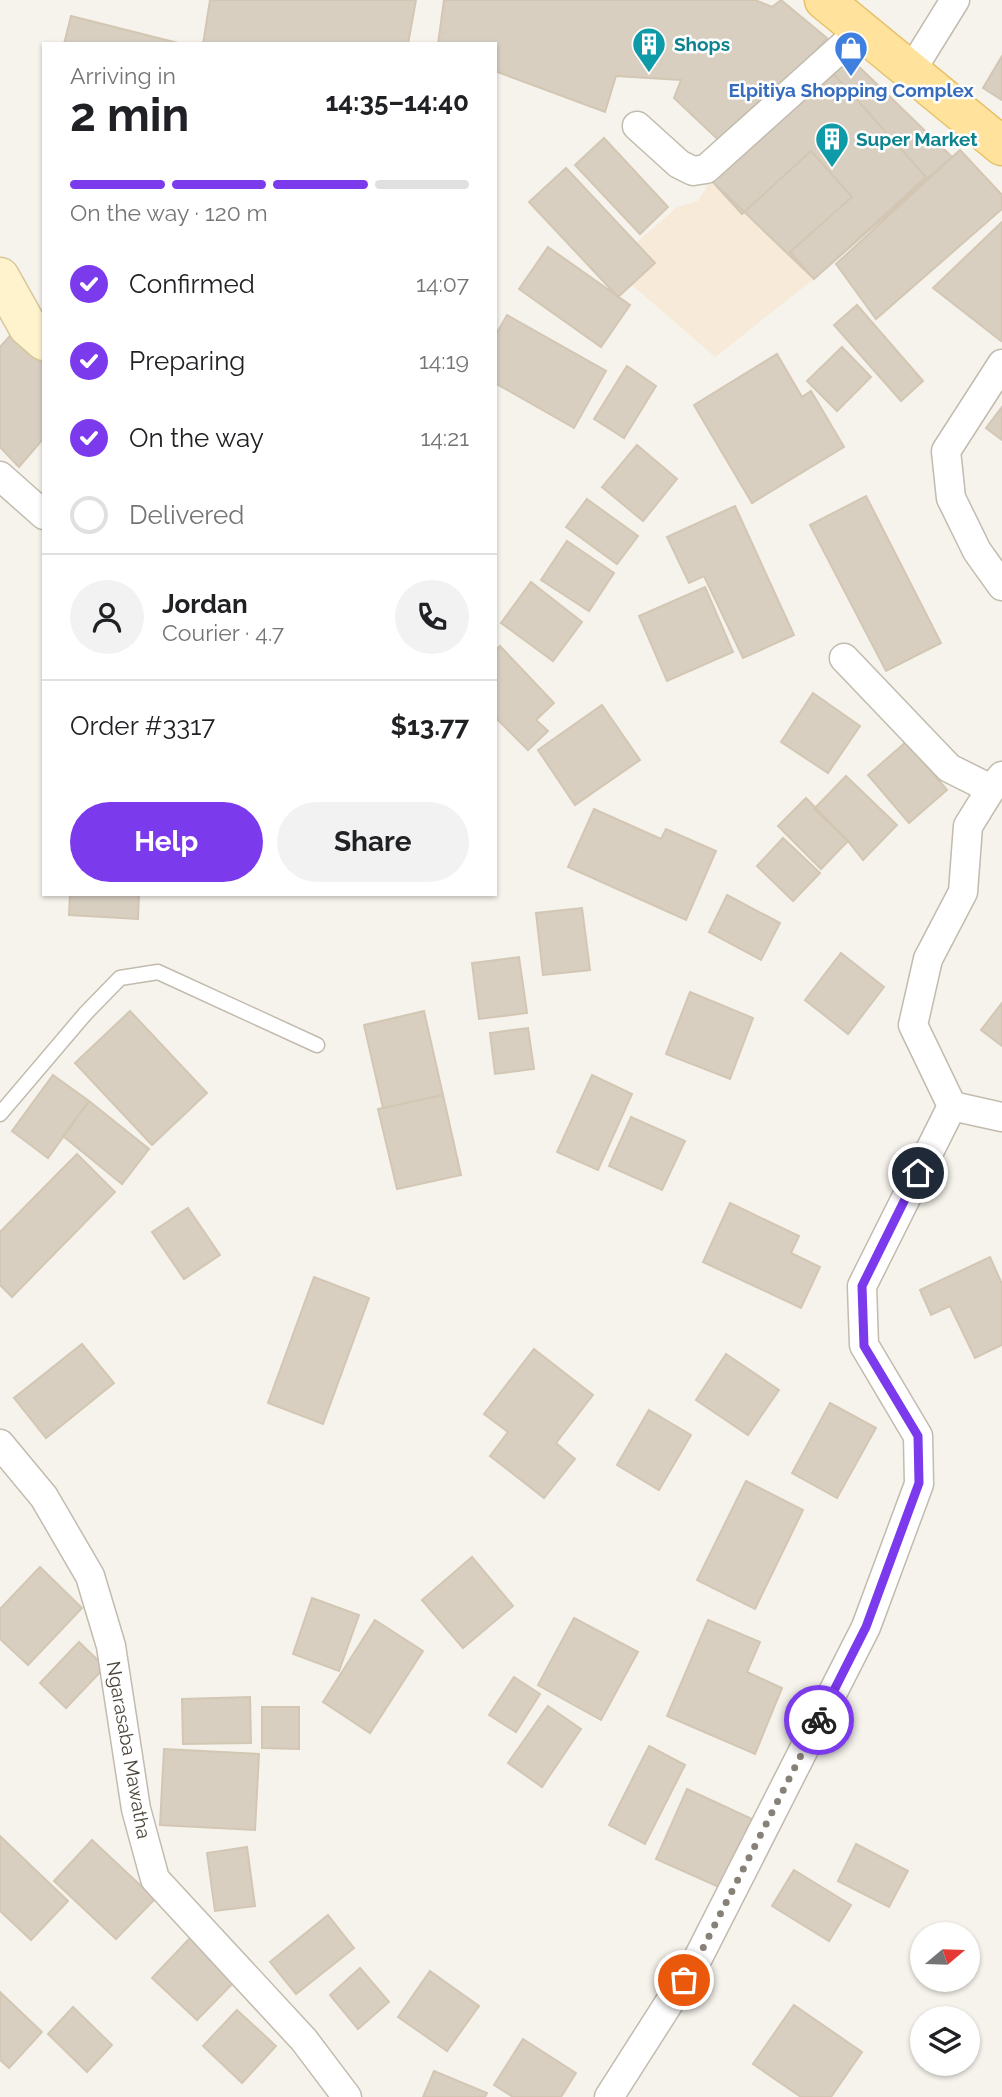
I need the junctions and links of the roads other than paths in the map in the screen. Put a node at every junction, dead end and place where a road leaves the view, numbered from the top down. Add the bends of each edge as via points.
1 (824, 0) edge
2 (955, 0) edge
3 (862, 29) junction
4 (911, 71) junction
5 (637, 126) dead end
6 (1002, 146) edge
7 (0, 277) edge
8 (42, 339) edge
9 (1002, 364) edge
10 (0, 475) edge
11 (42, 513) edge
12 (1002, 586) edge
13 (844, 658) dead end
14 (997, 783) edge
15 (317, 1045) dead end
16 (952, 1106) junction
17 (0, 1114) edge
18 (1002, 1117) edge
19 (0, 1444) edge
20 (347, 2097) edge
21 (609, 2097) edge

1 - 3 main road
2 - 4 street
3 - 4 main road
3 - 5 street via 706,169 693,171 679,164
4 - 6 main road
7 - 8 main road via 28,327
9 - 12 street via 946,451 951,498 976,551
10 - 11 street
13 - 14 street via 949,768
14 - 16 street via 968,826 963,892 928,959 913,1025
15 - 17 lane via 158,972 120,978
16 - 18 street
16 - 21 street via 862,1286 864,1346 918,1436 919,1483 866,1627 699,1956
19 - 20 street, Ngarasaba Mawatha via 44,1497 90,1576 111,1646 136,1809 155,1879 304,2040

